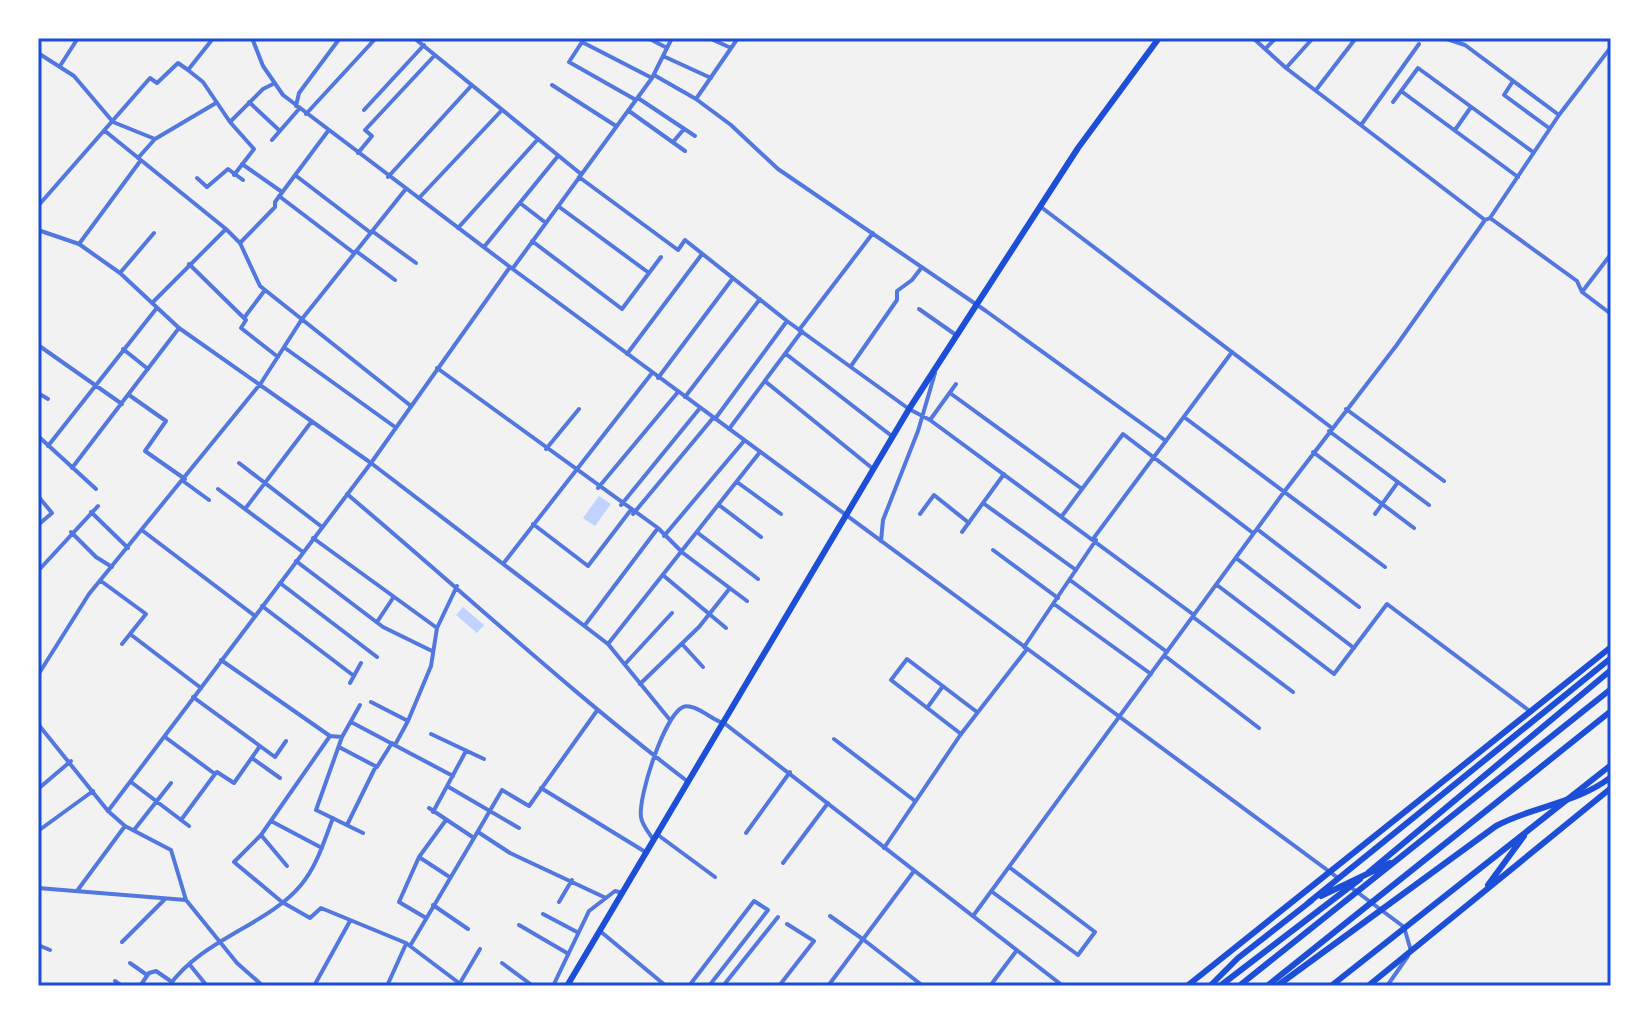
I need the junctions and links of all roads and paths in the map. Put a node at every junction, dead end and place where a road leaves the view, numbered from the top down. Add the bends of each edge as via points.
1 (78, 38) edge
2 (209, 38) edge
3 (252, 38) edge
4 (340, 38) edge
5 (376, 38) edge
6 (414, 38) edge
7 (648, 38) edge
8 (672, 38) edge
9 (709, 38) edge
10 (738, 38) edge
11 (1159, 38) edge
12 (1253, 38) edge
13 (1276, 38) edge
14 (1313, 38) edge
15 (1356, 38) edge
16 (1444, 38) edge
17 (581, 40) edge
18 (1419, 44) dead end
19 (424, 45) junction
20 (1611, 47) edge
21 (667, 48) junction
22 (731, 48) junction
23 (1265, 49) junction
24 (38, 53) edge
25 (435, 55) junction
26 (663, 56) junction
27 (60, 66) junction
28 (1286, 68) junction
29 (188, 70) junction
30 (653, 77) junction
31 (711, 78) junction
32 (1513, 81) junction
33 (275, 83) junction
34 (472, 85) junction
35 (552, 85) dead end
36 (1316, 91) junction
37 (1401, 91) junction
38 (637, 99) junction
39 (696, 99) junction
40 (249, 102) junction
41 (1393, 102) dead end
42 (216, 103) junction
43 (1471, 107) junction
44 (298, 108) junction
45 (364, 110) dead end
46 (502, 110) junction
47 (629, 111) junction
48 (306, 114) junction
49 (1559, 115) junction
50 (113, 122) junction
51 (230, 122) junction
52 (1361, 125) junction
53 (616, 126) junction
54 (1549, 128) junction
55 (684, 129) junction
56 (1455, 130) junction
57 (105, 131) junction
58 (280, 131) junction
59 (328, 131) junction
60 (695, 136) dead end
61 (155, 139) junction
62 (538, 139) junction
63 (272, 140) dead end
64 (673, 142) junction
65 (685, 151) dead end
66 (1533, 152) junction
67 (357, 153) junction
68 (558, 156) junction
69 (140, 159) junction
70 (242, 164) junction
71 (234, 175) junction
72 (295, 175) junction
73 (580, 175) junction
74 (388, 177) junction
75 (1518, 177) junction
76 (197, 178) dead end
77 (243, 180) dead end
78 (405, 190) junction
79 (281, 194) junction
80 (419, 199) junction
81 (39, 203) edge
82 (520, 203) junction
83 (558, 206) junction
84 (1041, 206) junction
85 (1488, 219) junction
86 (546, 223) junction
87 (458, 228) junction
88 (226, 229) junction
89 (38, 230) edge
90 (372, 232) junction
91 (873, 232) junction
92 (154, 233) dead end
93 (532, 241) junction
94 (240, 243) junction
95 (79, 244) junction
96 (484, 247) junction
97 (355, 252) junction
98 (702, 254) junction
99 (1611, 254) edge
100 (661, 257) dead end
101 (416, 263) dead end
102 (189, 264) junction
103 (511, 267) junction
104 (922, 267) junction
105 (120, 273) junction
106 (649, 273) junction
107 (733, 278) junction
108 (395, 280) dead end
109 (265, 290) junction
110 (1582, 292) junction
111 (760, 299) junction
112 (154, 306) junction
113 (978, 306) junction
114 (919, 309) dead end
115 (1611, 314) edge
116 (244, 318) junction
117 (302, 319) junction
118 (787, 321) junction
119 (179, 328) junction
120 (800, 330) junction
121 (958, 336) junction
122 (38, 345) edge
123 (285, 348) junction
124 (123, 349) junction
125 (1232, 352) junction
126 (627, 354) junction
127 (786, 354) junction
128 (279, 357) junction
129 (851, 366) junction
130 (937, 367) junction
131 (437, 368) junction
132 (148, 369) junction
133 (652, 373) junction
134 (658, 378) junction
135 (766, 382) junction
136 (261, 383) junction
137 (95, 384) junction
138 (956, 384) dead end
139 (678, 392) junction
140 (38, 393) edge
141 (950, 393) junction
142 (129, 395) junction
143 (685, 397) junction
144 (48, 399) dead end
145 (122, 404) junction
146 (411, 406) junction
147 (700, 408) junction
148 (579, 409) dead end
149 (909, 409) junction
150 (1346, 409) junction
151 (922, 416) junction
152 (1184, 417) junction
153 (714, 418) junction
154 (930, 420) junction
155 (312, 421) junction
156 (395, 427) junction
157 (1331, 429) junction
158 (729, 430) junction
159 (38, 436) edge
160 (893, 437) junction
161 (744, 441) junction
162 (1166, 441) junction
163 (48, 446) junction
164 (546, 449) junction
165 (760, 452) junction
166 (1313, 452) junction
167 (1155, 457) junction
168 (239, 463) dead end
169 (371, 463) junction
170 (72, 468) junction
171 (874, 469) junction
172 (574, 470) junction
173 (1004, 474) junction
174 (184, 480) junction
175 (1444, 481) dead end
176 (737, 482) junction
177 (1398, 482) junction
178 (264, 484) junction
179 (598, 488) junction
180 (96, 489) dead end
181 (218, 489) dead end
182 (1082, 489) junction
183 (1284, 492) junction
184 (347, 494) junction
185 (38, 496) edge
186 (209, 500) dead end
187 (983, 503) junction
188 (1382, 504) junction
189 (621, 505) junction
190 (719, 505) junction
191 (1429, 505) dead end
192 (98, 506) dead end
193 (245, 509) junction
194 (91, 512) junction
195 (631, 512) junction
196 (781, 514) dead end
197 (920, 514) dead end
198 (1375, 514) dead end
199 (846, 516) junction
200 (1062, 516) junction
201 (969, 523) junction
202 (533, 524) junction
203 (38, 525) edge
204 (322, 527) junction
205 (658, 528) junction
206 (1414, 528) dead end
207 (143, 531) junction
208 (1255, 531) junction
209 (71, 532) junction
210 (962, 532) dead end
211 (698, 533) junction
212 (664, 536) junction
213 (761, 537) dead end
214 (313, 538) junction
215 (1095, 539) junction
216 (881, 541) junction
217 (128, 548) junction
218 (993, 550) dead end
219 (303, 552) junction
220 (683, 553) junction
221 (1236, 558) junction
222 (296, 561) junction
223 (503, 564) junction
224 (113, 567) junction
225 (1385, 567) dead end
226 (1076, 570) junction
227 (38, 571) edge
228 (664, 576) junction
229 (758, 579) dead end
230 (1070, 580) junction
231 (101, 581) junction
232 (280, 583) junction
233 (1216, 585) junction
234 (457, 586) junction
235 (730, 588) junction
236 (393, 598) junction
237 (1058, 598) junction
238 (747, 601) dead end
239 (1054, 604) junction
240 (262, 606) junction
241 (1359, 607) dead end
242 (672, 613) dead end
243 (709, 614) junction
244 (255, 616) junction
245 (1194, 616) junction
246 (377, 622) junction
247 (585, 626) junction
248 (437, 628) junction
249 (726, 628) dead end
250 (130, 634) junction
251 (122, 644) dead end
252 (608, 644) junction
253 (682, 644) junction
254 (1611, 647) edge
255 (1025, 648) junction
256 (1354, 648) junction
257 (432, 651) junction
258 (1166, 654) junction
259 (377, 657) dead end
260 (1611, 658) edge
261 (221, 660) junction
262 (361, 663) dead end
263 (624, 665) junction
264 (703, 667) dead end
265 (1611, 670) edge
266 (1151, 674) junction
267 (38, 675) edge
268 (354, 676) junction
269 (350, 683) dead end
270 (640, 684) junction
271 (943, 686) junction
272 (201, 688) junction
273 (1611, 689) edge
274 (1293, 692) dead end
275 (193, 697) junction
276 (371, 702) dead end
277 (360, 705) dead end
278 (927, 708) junction
279 (1611, 711) edge
280 (596, 712) junction
281 (977, 712) junction
282 (1531, 712) junction
283 (1121, 717) junction
284 (670, 720) junction
285 (408, 721) junction
286 (351, 722) junction
287 (724, 723) junction
288 (38, 724) edge
289 (1259, 728) dead end
290 (431, 734) dead end
291 (961, 734) junction
292 (330, 736) junction
293 (165, 737) junction
294 (342, 737) junction
295 (834, 739) dead end
296 (286, 741) dead end
297 (394, 744) junction
298 (260, 746) junction
299 (339, 747) junction
300 (466, 751) junction
301 (656, 757) junction
302 (252, 758) junction
303 (484, 759) dead end
304 (71, 761) junction
305 (1611, 765) edge
306 (376, 766) junction
307 (790, 772) junction
308 (215, 774) junction
309 (453, 776) junction
310 (1611, 777) edge
311 (280, 778) dead end
312 (131, 782) junction
313 (171, 783) dead end
314 (689, 783) junction
315 (447, 786) junction
316 (541, 788) junction
317 (1611, 788) edge
318 (38, 789) edge
319 (93, 791) junction
320 (156, 801) junction
321 (915, 801) junction
322 (828, 803) junction
323 (108, 811) junction
324 (490, 811) junction
325 (333, 818) junction
326 (181, 820) junction
327 (446, 820) junction
328 (271, 821) junction
329 (347, 825) junction
330 (125, 826) junction
331 (189, 826) dead end
332 (519, 828) dead end
333 (134, 830) junction
334 (1529, 830) junction
335 (38, 831) edge
336 (478, 832) junction
337 (363, 833) dead end
338 (746, 833) dead end
339 (261, 835) junction
340 (474, 838) junction
341 (656, 838) junction
342 (322, 848) junction
343 (884, 848) junction
344 (647, 853) junction
345 (419, 857) junction
346 (1402, 857) junction
347 (783, 863) dead end
348 (287, 866) dead end
349 (1009, 867) junction
350 (914, 871) junction
351 (1330, 872) junction
352 (449, 876) junction
353 (715, 877) dead end
354 (572, 880) junction
355 (1351, 887) junction
356 (38, 888) edge
357 (991, 891) junction
358 (76, 892) junction
359 (623, 893) junction
360 (1482, 893) junction
361 (606, 898) junction
362 (165, 899) junction
363 (186, 900) junction
364 (282, 902) junction
365 (559, 902) dead end
366 (1308, 903) junction
367 (433, 905) junction
368 (543, 914) dead end
369 (830, 916) dead end
370 (973, 916) junction
371 (778, 917) dead end
372 (426, 918) junction
373 (350, 921) junction
374 (787, 924) dead end
375 (519, 925) dead end
376 (1404, 927) junction
377 (468, 929) dead end
378 (600, 931) junction
379 (577, 932) junction
380 (221, 940) junction
381 (864, 940) junction
382 (122, 942) dead end
383 (408, 944) junction
384 (38, 945) edge
385 (480, 949) dead end
386 (50, 950) dead end
387 (1017, 950) junction
388 (1411, 951) junction
389 (567, 953) junction
390 (130, 963) dead end
391 (502, 963) dead end
392 (190, 965) junction
393 (147, 976) junction
394 (115, 981) dead end
395 (461, 984) edge
396 (170, 985) edge
397 (205, 985) edge
398 (122, 986) edge
399 (140, 986) edge
400 (263, 986) edge
401 (314, 986) edge
402 (387, 986) edge
403 (533, 986) edge
404 (553, 986) edge
405 (567, 986) edge
406 (666, 986) edge
407 (689, 986) edge
408 (709, 986) edge
409 (723, 986) edge
410 (779, 986) edge
411 (828, 986) edge
412 (923, 986) edge
413 (990, 986) edge
414 (1063, 986) edge
415 (1187, 986) edge
416 (1210, 986) edge
417 (1220, 986) edge
418 (1239, 986) edge
419 (1267, 986) edge
420 (1277, 986) edge
421 (1331, 986) edge
422 (1368, 986) edge
423 (1387, 986) edge

1 - 27 street
2 - 29 street
3 - 33 street
4 - 44 street via 299,93
5 - 48 street
6 - 19 street
7 - 21 street
8 - 21 street
9 - 22 street
10 - 22 street
11 - 84 main road
12 - 23 street
13 - 23 street
14 - 28 street
15 - 36 street
16 - 32 street via 1465,45
17 - 30 street
17 - 38 street via 569,62
18 - 52 street
19 - 25 street
19 - 45 street
20 - 49 street
21 - 26 street
22 - 31 street
23 - 28 street
24 - 27 street
25 - 34 street
25 - 67 street via 365,130 372,136
26 - 30 street
26 - 31 street
27 - 50 street
28 - 36 street
29 - 42 street
29 - 50 street via 178,63 157,83 150,78
30 - 38 street
30 - 39 street
31 - 39 street
32 - 49 street
32 - 54 street via 1504,95
33 - 40 street
33 - 44 street
34 - 46 street
34 - 74 street
35 - 53 street
36 - 52 street
37 - 41 street
37 - 43 street via 1418,68
37 - 56 street
38 - 47 street
38 - 55 street
39 - 91 street via 778,169
40 - 51 street
40 - 58 street
42 - 51 street
42 - 61 street
43 - 56 street
43 - 66 street
44 - 48 street
44 - 58 street
46 - 62 street
46 - 80 street
47 - 53 street
47 - 64 street
48 - 59 street
49 - 54 street
50 - 57 street
50 - 61 street
51 - 70 street via 254,149
52 - 85 street
53 - 73 street
54 - 66 street
55 - 60 street
55 - 64 street
56 - 75 street
57 - 69 street
57 - 81 street
58 - 63 street
59 - 67 street
59 - 72 street
61 - 69 street
62 - 68 street
62 - 87 street
64 - 65 street
66 - 75 street
67 - 74 street
68 - 73 street
68 - 82 street
69 - 88 street
69 - 95 street
70 - 71 street
70 - 79 street
71 - 76 street via 228,169 207,187
71 - 77 street
72 - 79 street
72 - 90 street
73 - 83 street
73 - 98 street via 678,250 685,240
74 - 78 street
75 - 85 street
78 - 80 street
78 - 90 street
79 - 94 street
79 - 97 street
80 - 87 street
82 - 86 street
82 - 96 street
83 - 86 street
83 - 106 street
84 - 113 main road
84 - 125 street
85 - 110 street via 1577,281
85 - 150 street
86 - 93 street
87 - 96 street
88 - 94 street
88 - 102 street
89 - 95 street
90 - 97 street
90 - 101 street
91 - 104 street
91 - 120 street
92 - 105 street
93 - 103 street
93 - 106 street via 622,309
94 - 109 street
95 - 105 street
96 - 103 street
97 - 108 street
97 - 117 street
98 - 107 street
98 - 126 street
99 - 110 street
100 - 106 street
102 - 112 street
102 - 116 street
103 - 126 street
103 - 131 street
104 - 113 street
104 - 129 street via 897,291 897,300
105 - 112 street
107 - 111 street
107 - 134 street
109 - 116 street
109 - 117 street
110 - 115 street
111 - 118 street
111 - 143 street
112 - 119 street
112 - 124 street
113 - 121 main road
113 - 162 street
114 - 121 street
116 - 128 street via 241,328
117 - 123 street
117 - 146 street
118 - 120 street
118 - 153 street
119 - 132 street
119 - 136 street
120 - 127 street
120 - 129 street
121 - 130 main road
122 - 137 street
123 - 128 street
123 - 156 street
124 - 132 street
124 - 137 street
125 - 152 street
125 - 157 street
126 - 133 street
127 - 135 street
127 - 160 street
128 - 136 street
129 - 149 street
130 - 149 main road
130 - 151 street
131 - 146 street
131 - 164 street
132 - 142 street
133 - 134 street
133 - 172 street
134 - 139 street
135 - 158 street
135 - 171 street
136 - 155 street
136 - 174 street
137 - 145 street
137 - 163 street
138 - 141 street
139 - 143 street
139 - 179 street
140 - 144 street
141 - 154 street
141 - 182 street
142 - 145 street
142 - 174 street via 166,421 145,451
143 - 147 street
145 - 170 street
146 - 156 street
147 - 153 street
147 - 189 street
148 - 164 street
149 - 151 street
149 - 160 main road
150 - 157 street
150 - 175 street
151 - 154 street
151 - 216 street via 883,520
152 - 162 street
152 - 183 street
153 - 158 street
153 - 195 street
154 - 173 street
155 - 169 street
155 - 178 street
156 - 169 street
157 - 166 street
157 - 177 street
158 - 161 street
159 - 163 street
160 - 171 main road
161 - 165 street
161 - 212 street
162 - 167 street
163 - 170 street
164 - 172 street
165 - 176 street
165 - 199 street
166 - 183 street
166 - 188 street
167 - 182 street via 1123,434
167 - 208 street
167 - 215 street
168 - 178 street
169 - 184 street
169 - 223 street
170 - 180 street
171 - 199 main road
172 - 179 street
172 - 202 street
173 - 187 street
173 - 200 street
174 - 186 street
174 - 207 street
176 - 190 street
176 - 196 street
177 - 188 street
177 - 191 street
178 - 193 street
178 - 204 street
179 - 189 street
181 - 193 street
182 - 200 street
183 - 208 street
183 - 225 street
184 - 204 street
184 - 234 street
185 - 203 street via 52,513
187 - 201 street
187 - 226 street
188 - 198 street
188 - 206 street
189 - 195 street
190 - 211 street
190 - 213 street
192 - 194 street
193 - 219 street
194 - 209 street
194 - 217 street
195 - 202 street via 588,566
195 - 205 street
197 - 201 street via 934,495
199 - 216 street
199 - 287 main road
200 - 215 street
201 - 210 street
202 - 223 street
204 - 214 street
205 - 212 street
205 - 247 street
207 - 217 street
207 - 244 street
208 - 221 street
208 - 241 street
209 - 224 street
209 - 227 street
211 - 220 street
211 - 229 street
212 - 220 street
214 - 219 street
214 - 236 street
215 - 226 street
215 - 245 street
216 - 255 street
217 - 224 street
218 - 237 street
219 - 222 street
220 - 228 street
220 - 235 street
221 - 233 street
221 - 256 street
222 - 232 street
222 - 246 street
223 - 247 street
224 - 231 street
226 - 230 street
228 - 243 street
228 - 252 street
230 - 237 street
230 - 258 street
231 - 250 street via 146,614
231 - 267 street
232 - 240 street
232 - 259 street
233 - 245 street
233 - 256 street via 1334,674
234 - 248 street
234 - 280 street
235 - 238 street
235 - 243 street
236 - 246 street
236 - 248 street
237 - 239 street
239 - 255 street
239 - 266 street
240 - 244 street
240 - 268 street
242 - 263 street
243 - 249 street
243 - 253 street
244 - 261 street
245 - 258 street
245 - 274 street
246 - 257 street
247 - 252 street
248 - 257 street
250 - 251 street
250 - 272 street
252 - 263 street
253 - 264 street
253 - 270 street
254 - 282 main road
255 - 281 street
255 - 283 street
256 - 282 street via 1387,604
257 - 285 street
258 - 266 street
258 - 289 street
260 - 366 main road
261 - 272 street
261 - 292 street
262 - 268 street
263 - 270 street
265 - 355 main road
266 - 283 street
268 - 269 street
270 - 284 street
271 - 278 street
271 - 278 street via 907,659 891,680
271 - 281 street
272 - 275 street
273 - 346 main road
275 - 293 street
275 - 298 street
276 - 285 street
277 - 286 street
278 - 291 street
279 - 419 main road
280 - 301 street
280 - 316 street
281 - 291 street
282 - 351 main road
283 - 349 street
283 - 351 street
284 - 287 street via 690,706
284 - 301 street
285 - 297 street
286 - 294 street
286 - 297 street
287 - 307 street
287 - 314 main road
288 - 304 street
290 - 300 street
291 - 321 street
292 - 294 street
292 - 328 street
293 - 308 street
293 - 312 street
294 - 299 street
295 - 321 street
296 - 298 street via 275,757
297 - 306 street
297 - 309 street
298 - 302 street
299 - 306 street
299 - 325 street via 316,810
300 - 303 street
300 - 309 street
301 - 314 street
301 - 341 street via 641,789 641,820
302 - 308 street via 234,783
302 - 311 street
304 - 318 street
304 - 319 street
305 - 334 main road
306 - 329 street
307 - 322 street
307 - 338 street
308 - 326 street
309 - 315 street
310 - 420 main road via 1586,793 1496,826
312 - 320 street
312 - 323 street
313 - 320 street
314 - 341 main road
315 - 324 street
315 - 327 street via 431,810
316 - 324 street via 529,806 502,790
316 - 344 street
317 - 360 main road
319 - 323 street
319 - 335 street
320 - 326 street
320 - 333 street
321 - 343 street
322 - 343 street
322 - 347 street
323 - 330 street
324 - 332 street
324 - 336 street
325 - 329 street
325 - 342 street
326 - 331 street
327 - 340 street
327 - 345 street
328 - 339 street
328 - 342 street
329 - 337 street
330 - 333 street
330 - 358 street
333 - 363 street via 171,850
334 - 360 main road
334 - 376 main road
336 - 340 street
336 - 354 street via 510,853
339 - 348 street
339 - 364 street via 234,862
340 - 352 street
341 - 344 main road
341 - 353 street
342 - 364 street via 301,886
343 - 350 street
344 - 359 main road
345 - 352 street
345 - 372 street via 399,902
346 - 366 main road
346 - 418 main road
349 - 357 street
349 - 357 street via 1095,932 1078,955
350 - 370 street
350 - 381 street
351 - 355 street
351 - 415 main road
352 - 367 street
354 - 361 street
354 - 365 street
355 - 376 street
355 - 417 main road
356 - 358 street
357 - 370 street
358 - 362 street
359 - 361 street via 615,891
359 - 378 main road
360 - 388 main road
361 - 379 street via 589,911
362 - 363 street
362 - 382 street
363 - 380 street
364 - 373 street via 310,918 321,908
364 - 380 street
366 - 416 main road
367 - 372 street
367 - 377 street
368 - 379 street
369 - 381 street
370 - 387 street
371 - 409 street
372 - 383 street
373 - 383 street
373 - 401 street
374 - 410 street via 814,941
375 - 389 street
376 - 388 street
376 - 421 main road
378 - 405 main road
378 - 406 street
379 - 389 street
380 - 392 street
380 - 400 street
381 - 411 street
381 - 412 street
383 - 395 street
383 - 402 street
384 - 386 street
385 - 395 street
387 - 413 street
387 - 414 street
388 - 422 main road
388 - 423 street
389 - 404 street
390 - 393 street
391 - 403 street
392 - 396 street
392 - 397 street
393 - 396 street via 156,971
393 - 399 street
394 - 398 street
407 - 408 street via 754,901 768,910

